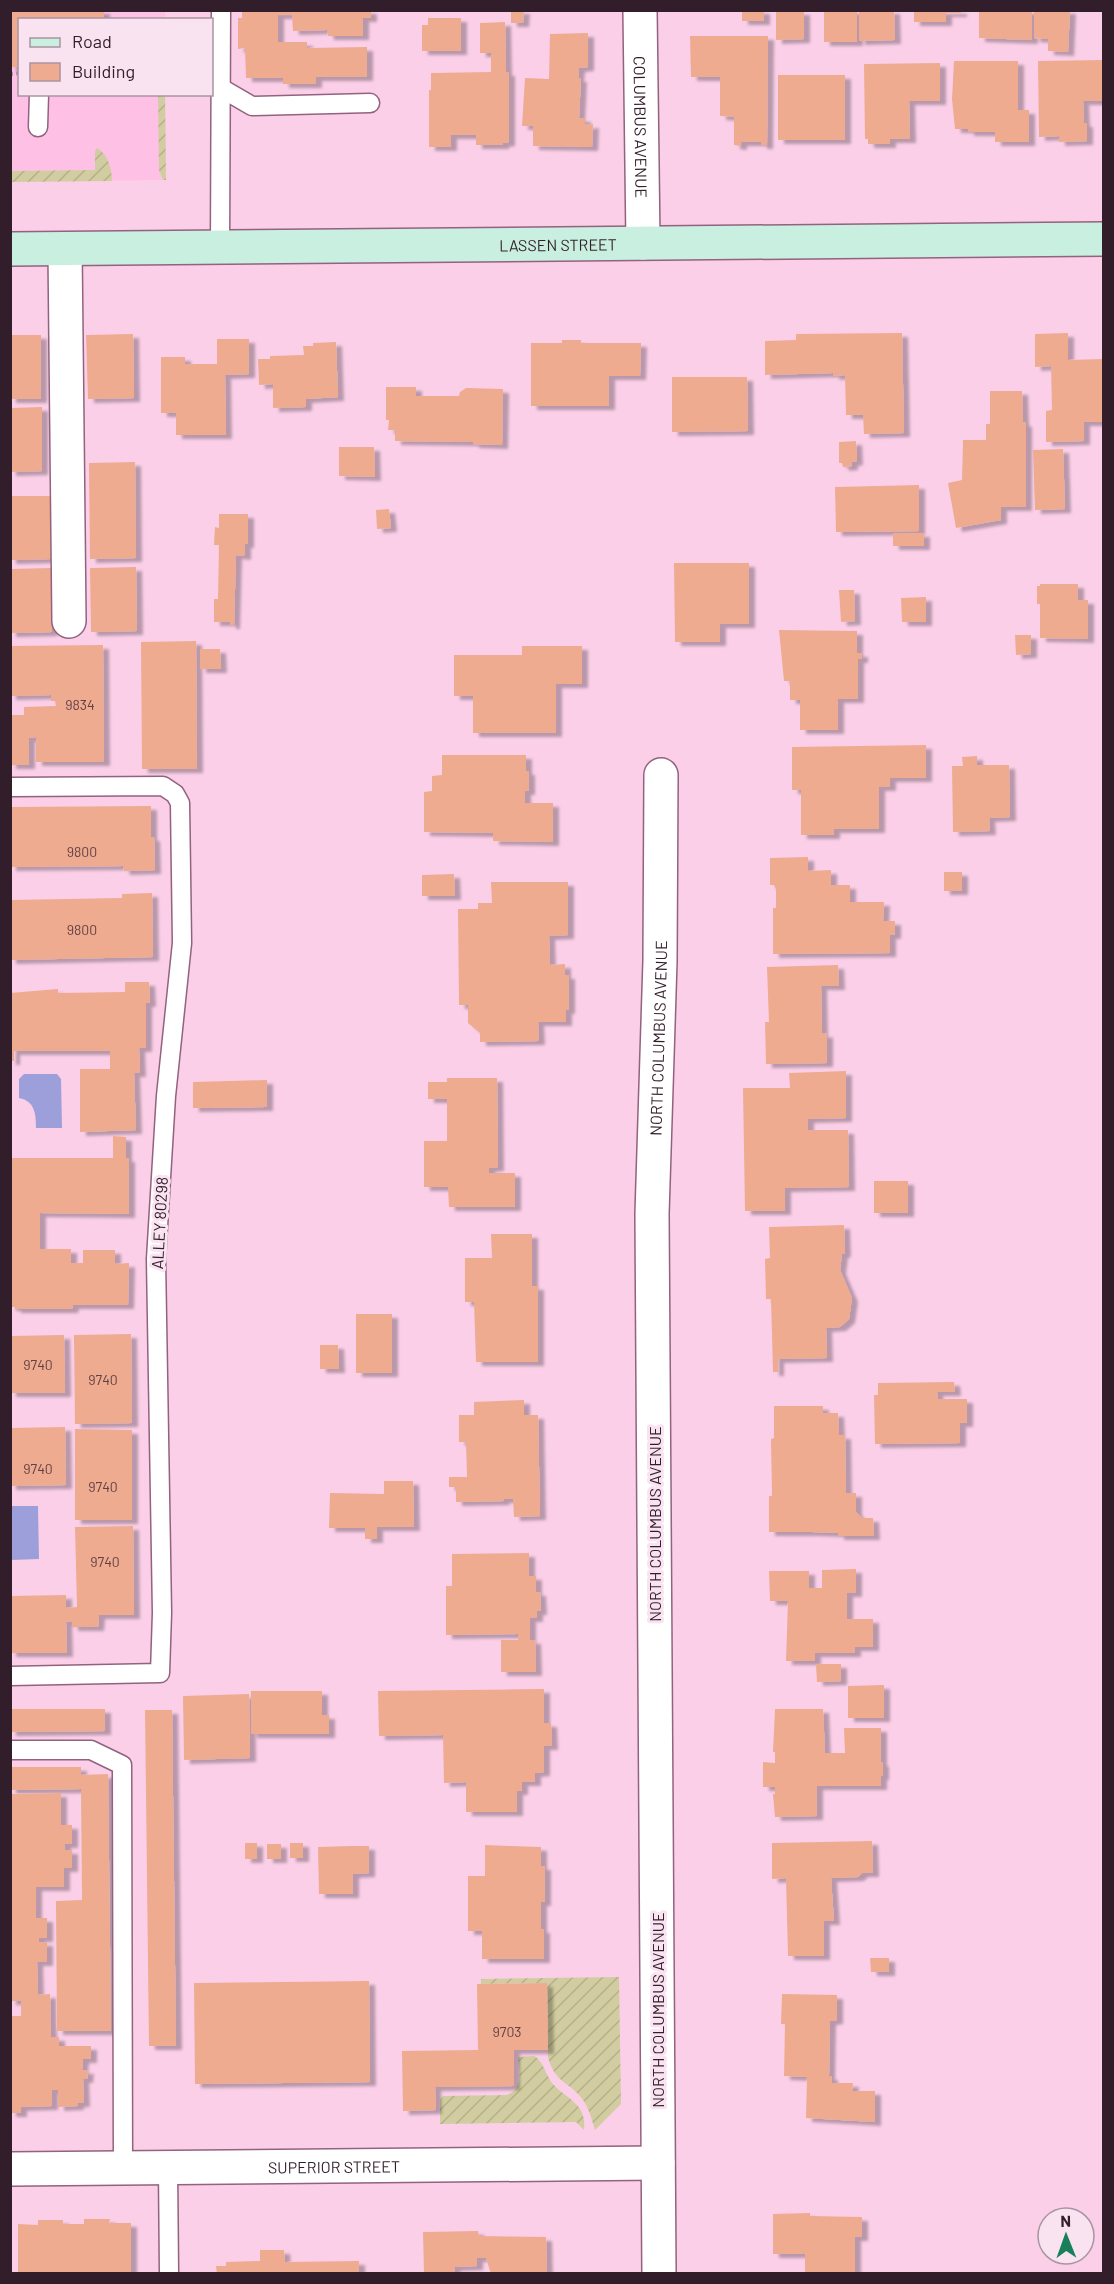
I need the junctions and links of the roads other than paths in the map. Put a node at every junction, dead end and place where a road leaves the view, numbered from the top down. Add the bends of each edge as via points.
1 (221, 10) edge
2 (640, 10) edge
3 (221, 88) junction
4 (39, 96) edge
5 (370, 104) dead end
6 (38, 127) dead end
7 (1104, 239) edge
8 (643, 243) junction
9 (219, 248) junction
10 (10, 249) edge
11 (65, 249) junction
12 (69, 621) dead end
13 (661, 775) dead end
14 (10, 787) edge
15 (10, 1676) edge
16 (10, 1750) edge
17 (658, 2163) junction
18 (123, 2167) junction
19 (168, 2167) junction
20 (10, 2169) edge
21 (169, 2274) edge
22 (659, 2274) edge

1 - 3 lane
2 - 8 street, COLUMBUS AVENUE
3 - 5 lane via 252,106
3 - 9 lane
4 - 6 lane
7 - 8 main road, LASSEN STREET
8 - 9 main road, LASSEN STREET
9 - 11 main road, LASSEN STREET
10 - 11 main road, LASSEN STREET
11 - 12 street
13 - 17 street, NORTH COLUMBUS AVENUE via 652,1214
14 - 15 lane, ALLEY 80298 via 163,786 175,794 180,803 182,943 166,1096 156,1259 160,1673
16 - 18 lane via 91,1750 122,1765
17 - 19 street, SUPERIOR STREET
17 - 22 street, NORTH COLUMBUS AVENUE
18 - 19 street, SUPERIOR STREET
18 - 20 street, SUPERIOR STREET
19 - 21 lane

